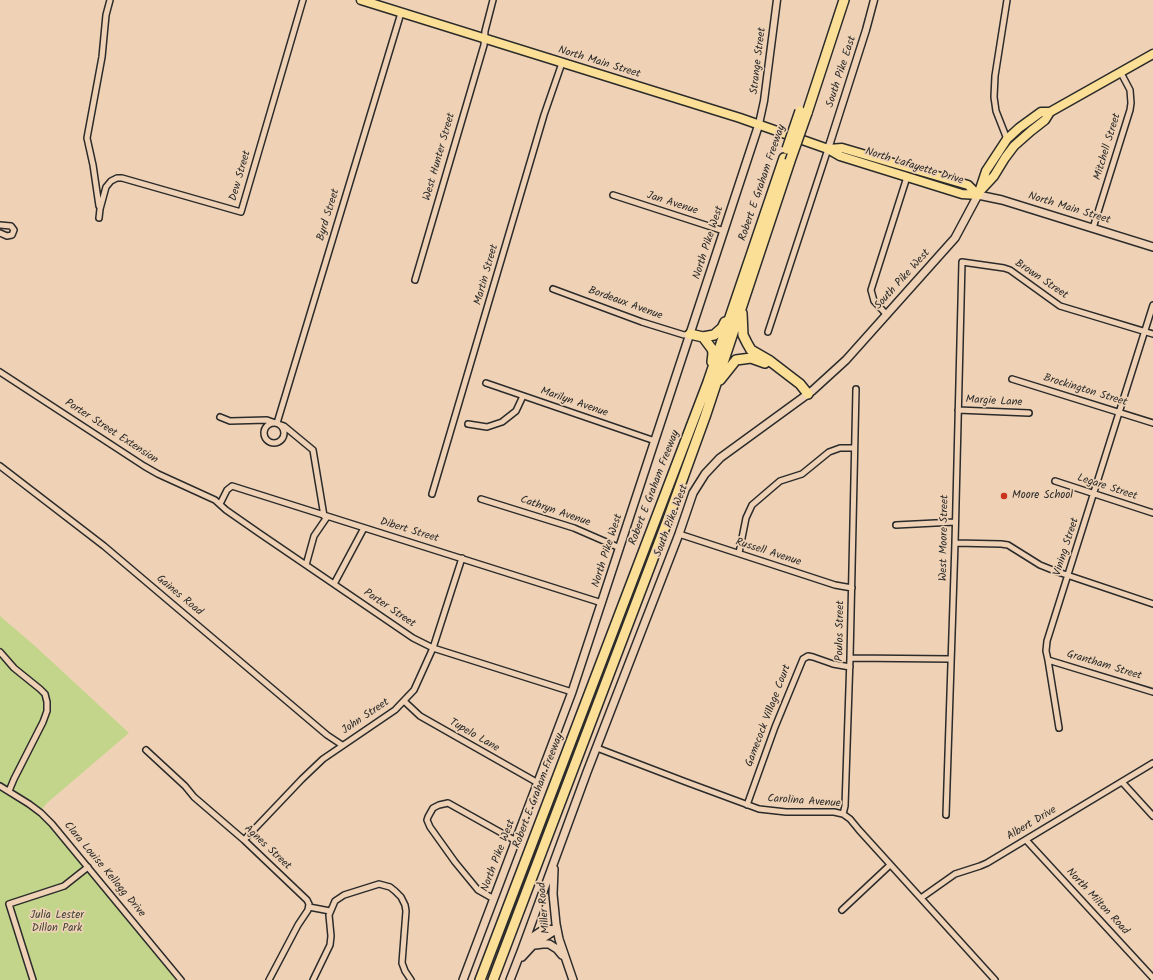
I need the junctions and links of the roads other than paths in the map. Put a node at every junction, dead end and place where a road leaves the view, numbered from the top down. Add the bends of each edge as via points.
1 (110, 0) edge
2 (303, 0) edge
3 (361, 0) edge
4 (493, 0) edge
5 (777, 0) edge
6 (839, 0) edge
7 (844, 0) edge
8 (874, 0) edge
9 (1007, 0) edge
10 (378, 3) edge
11 (401, 12) junction
12 (836, 17) junction
13 (485, 38) junction
14 (1153, 54) edge
15 (562, 63) junction
16 (1120, 73) junction
17 (1046, 112) junction
18 (759, 124) junction
19 (1007, 139) junction
20 (828, 149) junction
21 (907, 177) junction
22 (614, 195) dead end
23 (978, 195) junction
24 (100, 209) junction
25 (99, 218) dead end
26 (0, 225) edge
27 (1093, 228) junction
28 (724, 231) junction
29 (0, 233) edge
30 (1153, 246) edge
31 (962, 262) joint
32 (415, 280) dead end
33 (553, 289) dead end
34 (740, 299) junction
35 (1153, 305) edge
36 (887, 315) junction
37 (1145, 331) junction
38 (768, 332) dead end
39 (690, 334) junction
40 (1153, 334) edge
41 (703, 337) junction
42 (0, 372) edge
43 (786, 373) junction
44 (1012, 379) dead end
45 (486, 383) dead end
46 (711, 385) junction
47 (856, 389) dead end
48 (808, 394) junction
49 (523, 396) junction
50 (958, 410) junction
51 (1119, 411) junction
52 (1028, 413) dead end
53 (220, 417) dead end
54 (277, 423) junction
55 (1153, 423) edge
56 (468, 424) dead end
57 (655, 441) junction
58 (854, 448) junction
59 (0, 466) edge
60 (1055, 482) dead end
61 (432, 494) dead end
62 (1094, 494) junction
63 (481, 499) dead end
64 (215, 500) joint
65 (220, 504) junction
66 (1153, 513) edge
67 (326, 516) junction
68 (955, 522) junction
69 (896, 525) dead end
70 (364, 528) junction
71 (679, 534) junction
72 (955, 543) junction
73 (620, 548) junction
74 (738, 553) junction
75 (462, 558) junction
76 (306, 565) junction
77 (1068, 576) junction
78 (334, 584) junction
79 (852, 588) junction
80 (602, 603) junction
81 (1153, 604) edge
82 (433, 648) junction
83 (0, 652) edge
84 (850, 658) junction
85 (951, 659) junction
86 (1048, 660) junction
87 (850, 667) junction
88 (572, 692) junction
89 (1153, 692) edge
90 (404, 701) junction
91 (1059, 728) dead end
92 (342, 745) junction
93 (597, 748) junction
94 (146, 750) dead end
95 (1153, 764) edge
96 (1122, 782) junction
97 (538, 783) junction
98 (0, 786) edge
99 (9, 791) junction
100 (747, 805) junction
101 (844, 814) junction
102 (946, 815) dead end
103 (1153, 816) edge
104 (244, 840) junction
105 (1026, 840) junction
106 (516, 841) junction
107 (556, 856) junction
108 (890, 865) junction
109 (88, 867) junction
110 (921, 898) junction
111 (494, 899) junction
112 (309, 907) junction
113 (842, 910) dead end
114 (330, 911) junction
115 (557, 929) junction
116 (531, 946) junction
117 (522, 948) junction
118 (566, 961) junction
119 (517, 963) junction
120 (1153, 978) edge
121 (33, 980) edge
122 (181, 980) edge
123 (270, 980) edge
124 (313, 980) edge
125 (411, 980) edge
126 (463, 980) edge
127 (480, 980) edge
128 (493, 980) edge
129 (510, 980) edge
130 (573, 980) edge
131 (995, 980) edge

1 - 24 street via 87,138
2 - 24 street, Dew Street via 241,212 122,178 109,183
3 - 10 main road, North Main Street
4 - 13 street, West Hunter Street
5 - 18 street, Strange Street
6 - 12 highway, Robert E Graham Freeway
7 - 12 highway, Robert E Graham Freeway
8 - 20 street, South Pike East
9 - 19 street via 994,97 996,111
10 - 11 main road, North Main Street
11 - 13 main road, North Main Street
11 - 54 street, Byrd Street
12 - 34 highway, Robert E Graham Freeway, bridge
13 - 15 main road, North Main Street
13 - 32 street, West Hunter Street
14 - 16 main road
15 - 18 main road, North Main Street
15 - 61 street, Martin Street via 544,115
16 - 17 main road
16 - 27 street, Mitchell Street via 1130,90 1130,110
17 - 19 main road via 1019,128
17 - 23 main road via 1045,120 1014,146
18 - 20 main road, North Main Street
18 - 28 main road, North Pike West
19 - 23 main road via 986,171
20 - 21 main road, North Lafayette Drive via 840,156
20 - 23 main road via 842,148 968,185
20 - 38 street
21 - 23 main road, North Lafayette Drive via 962,194
21 - 36 street via 872,290 874,301
22 - 28 street, Jan Avenue
23 - 27 main road, North Main Street
23 - 36 main road, South Pike West via 955,238
24 - 25 street, Dew Street
26 - 29 street via 11,226 14,230 12,235
27 - 30 main road, North Main Street
28 - 39 main road, North Pike West
31 - 37 street, Brown Street via 1010,270 1060,306
31 - 50 street, West Moore Street
33 - 39 street, Bordeaux Avenue via 642,322 684,335
34 - 41 highway via 718,333
34 - 43 highway via 743,335 747,343 752,350
34 - 46 highway, Robert E Graham Freeway
35 - 37 street, Vining Street
36 - 48 main road, South Pike West via 846,360
37 - 40 street, Brown Street
37 - 51 street, Vining Street
39 - 41 highway
39 - 57 main road, North Pike West
41 - 46 highway via 713,353
42 - 64 street, Porter Street Extension via 144,466
43 - 46 highway via 751,358 736,360
43 - 48 highway
44 - 51 street, Brockington Street
45 - 49 street, Marilyn Avenue
46 - 127 highway, Robert E Graham Freeway
46 - 128 highway, Robert E Graham Freeway via 640,594
47 - 58 street, Poulos Street
48 - 71 main road, South Pike West via 720,458 705,474 693,493
49 - 56 street via 516,411 502,422 487,427
49 - 57 street, Marilyn Avenue
50 - 52 street, Margie Lane
50 - 68 street, West Moore Street
51 - 55 street, Brockington Street
51 - 62 street, Vining Street
53 - 54 street via 230,421 268,420
54 - 54 street, Byrd Street via 269,424 265,429 266,438 272,443 281,441 284,435 283,428
54 - 67 street via 313,450
57 - 73 main road, North Pike West
58 - 74 street via 840,448 829,452 802,474 780,481 752,505 746,518
58 - 79 street, Poulos Street
59 - 92 street, Gaines Road via 104,546
60 - 62 street, Legare Street
62 - 66 street, Legare Street
62 - 77 street, Vining Street
63 - 73 street, Cathryn Avenue via 574,528
64 - 65 street, Porter Street
65 - 67 street, Dibert Street via 232,486
65 - 76 street, Porter Street
67 - 70 street, Dibert Street
67 - 76 street via 314,536
68 - 69 street
68 - 72 street, West Moore Street
70 - 75 street, Dibert Street
70 - 78 street
71 - 74 street, Russell Avenue
71 - 93 main road, South Pike West
72 - 77 street via 1008,546 1040,565
72 - 85 street, West Moore Street
73 - 80 main road, North Pike West
74 - 79 street, Russell Avenue via 835,585
75 - 80 street, Dibert Street
75 - 82 street, John Street
76 - 78 street, Porter Street
77 - 81 street
77 - 86 street, Vining Street via 1047,641
78 - 82 street, Porter Street via 413,638
79 - 84 street, Poulos Street
80 - 88 main road, North Pike West
82 - 88 street, Porter Street
82 - 90 street, John Street via 414,690
83 - 99 street via 14,668 45,694 47,702 43,722
84 - 85 street
84 - 87 street, Poulos Street
85 - 102 street, West Moore Street
86 - 89 street, Grantham Street
86 - 91 street, Vining Street
87 - 100 street, Gamecock Village Court via 808,656 803,659
87 - 101 street, Poulos Street
88 - 97 main road, North Pike West
90 - 92 street, John Street via 385,718
90 - 97 street, Tupelo Lane via 420,716
92 - 104 street, John Street via 302,779
93 - 100 street, Carolina Avenue
93 - 107 main road, South Pike West
94 - 104 street, Agnes Street
95 - 96 street, Albert Drive
96 - 103 street
96 - 105 street, Albert Drive
97 - 106 main road, North Pike West
98 - 99 street, Clara Louise Kellogg Drive
99 - 109 street, Clara Louise Kellogg Drive via 41,813
100 - 101 street, Carolina Avenue via 770,811
101 - 108 street, Carolina Avenue
104 - 112 street, Agnes Street via 304,896
105 - 110 street, Albert Drive via 980,866 955,874
105 - 120 street, North Milton Road
106 - 111 main road, North Pike West
106 - 111 street via 448,803 433,808 428,817 430,827 455,862 478,890
107 - 115 main road, Miller Road via 553,883
107 - 117 main road
108 - 110 street, Carolina Avenue
108 - 113 street
109 - 121 street via 64,886 9,904
109 - 122 street, Clara Louise Kellogg Drive
110 - 131 street, Carolina Avenue
111 - 126 main road, North Pike West
112 - 114 street
112 - 123 street
114 - 124 street via 330,945
114 - 125 street via 338,898 360,889 379,884 396,891 406,912 402,963
115 - 116 main road
115 - 117 main road via 540,932
115 - 118 main road, Miller Road
116 - 118 main road via 551,945
116 - 119 main road
117 - 119 main road
118 - 130 main road, Miller Road
119 - 129 main road

